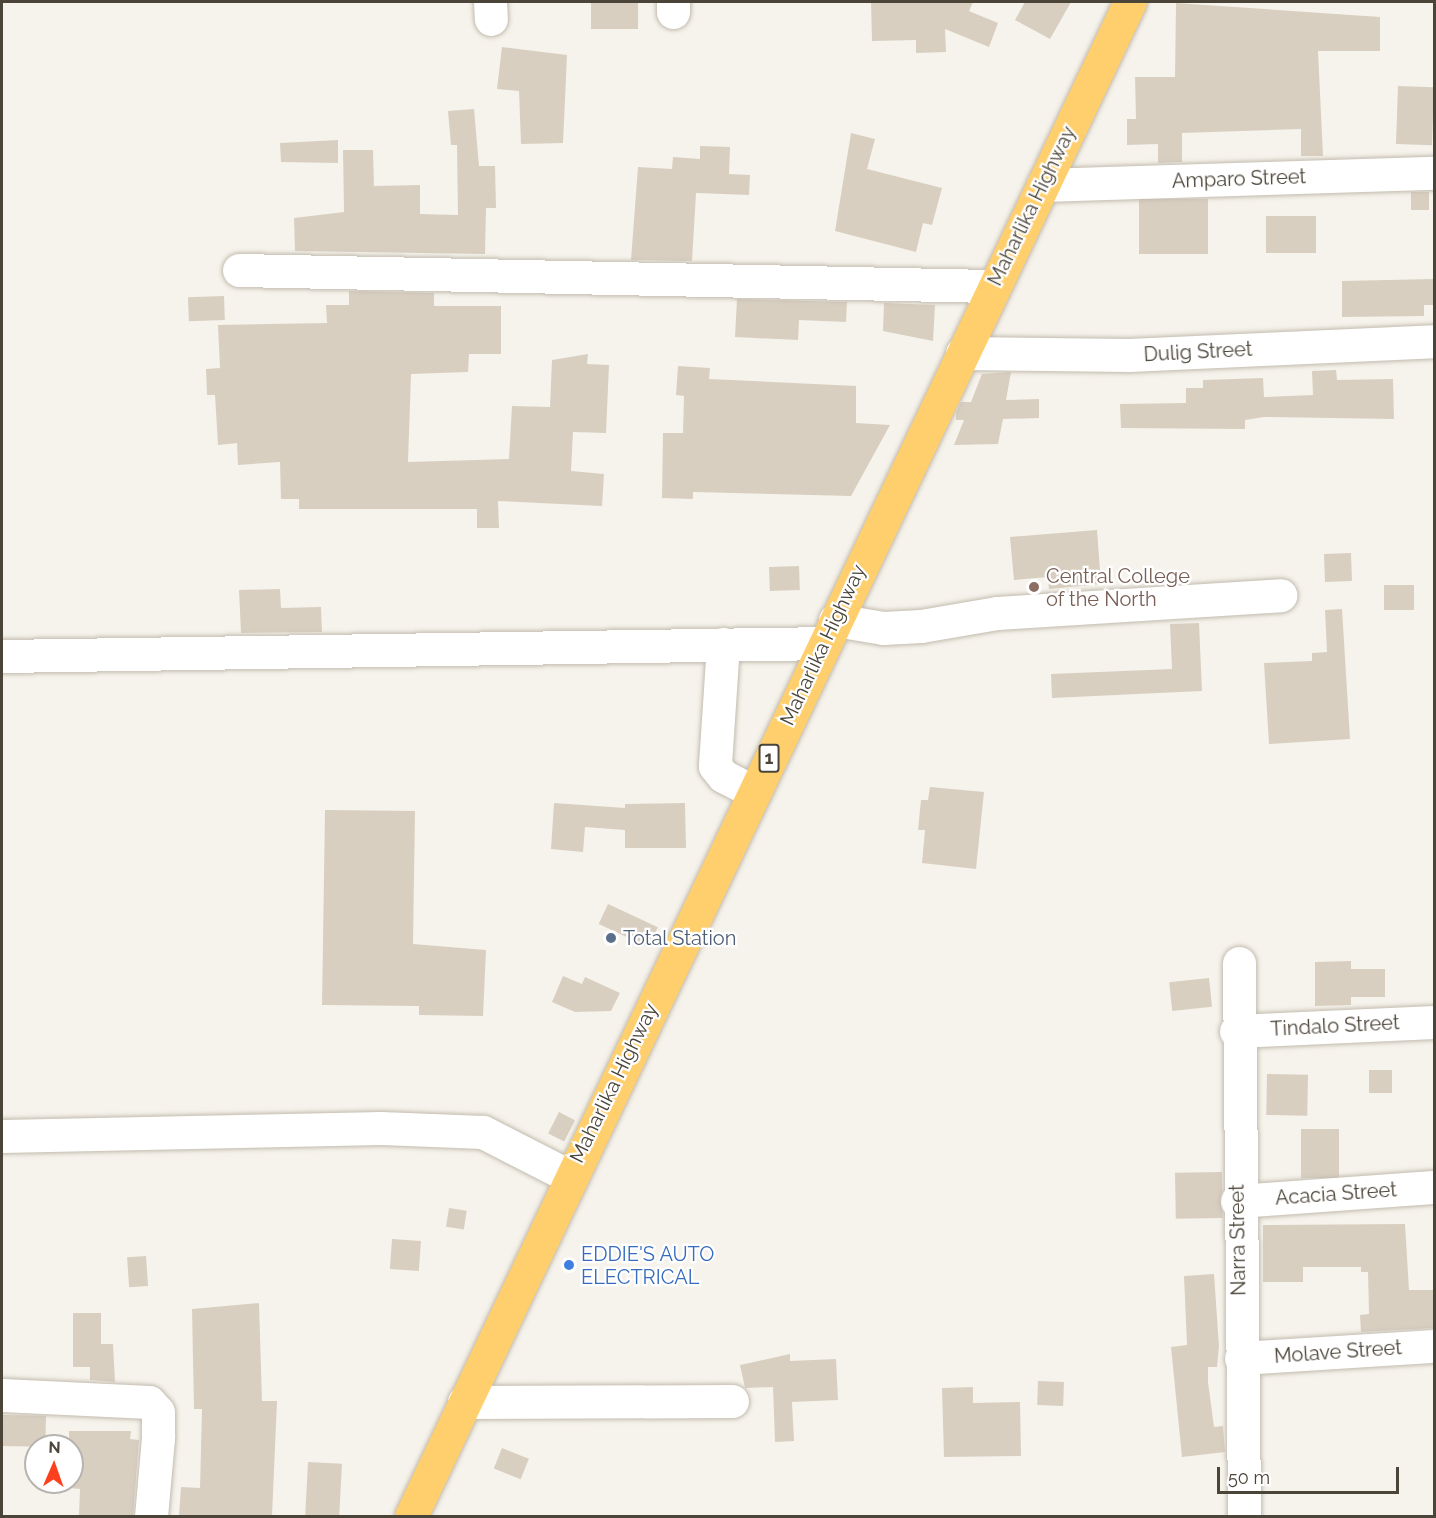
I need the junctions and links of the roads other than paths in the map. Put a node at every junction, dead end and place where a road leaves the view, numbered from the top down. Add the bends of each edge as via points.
1 (1130, 2) edge
2 (1434, 173) edge
3 (1043, 185) junction
4 (239, 270) dead end
5 (993, 286) junction
6 (1434, 341) edge
7 (962, 353) junction
8 (1280, 595) dead end
9 (830, 632) junction
10 (723, 644) junction
11 (2, 656) edge
12 (753, 791) junction
13 (1239, 963) dead end
14 (1434, 1022) edge
15 (1236, 1031) junction
16 (2, 1136) edge
17 (569, 1176) junction
18 (1434, 1187) edge
19 (1237, 1201) junction
20 (1434, 1346) edge
21 (1241, 1358) junction
22 (2, 1395) edge
23 (732, 1401) dead end
24 (464, 1402) junction
25 (151, 1516) edge
26 (411, 1516) edge
27 (1244, 1516) edge

1 - 3 highway, Maharlika Highway / 1
2 - 3 street, Amparo Street
3 - 5 highway, Maharlika Highway / 1
4 - 5 street
5 - 7 highway, Maharlika Highway / 1
6 - 7 street, Dulig Street via 1129,355
7 - 9 highway, Maharlika Highway / 1
8 - 9 street via 1009,612 921,626
9 - 10 street
9 - 12 highway, Maharlika Highway / 1
10 - 11 street
10 - 12 street via 715,766 723,776
12 - 17 highway, Maharlika Highway / 1
13 - 15 street, Narra Street
14 - 15 street, Tindalo Street
15 - 19 street, Narra Street
16 - 17 street via 381,1128 483,1132
17 - 24 highway, Maharlika Highway / 1
18 - 19 street, Acacia Street
19 - 21 street, Narra Street
20 - 21 street, Molave Street
21 - 27 street, Narra Street
22 - 25 street via 149,1402 158,1412
23 - 24 street
24 - 26 highway, Maharlika Highway / 1

